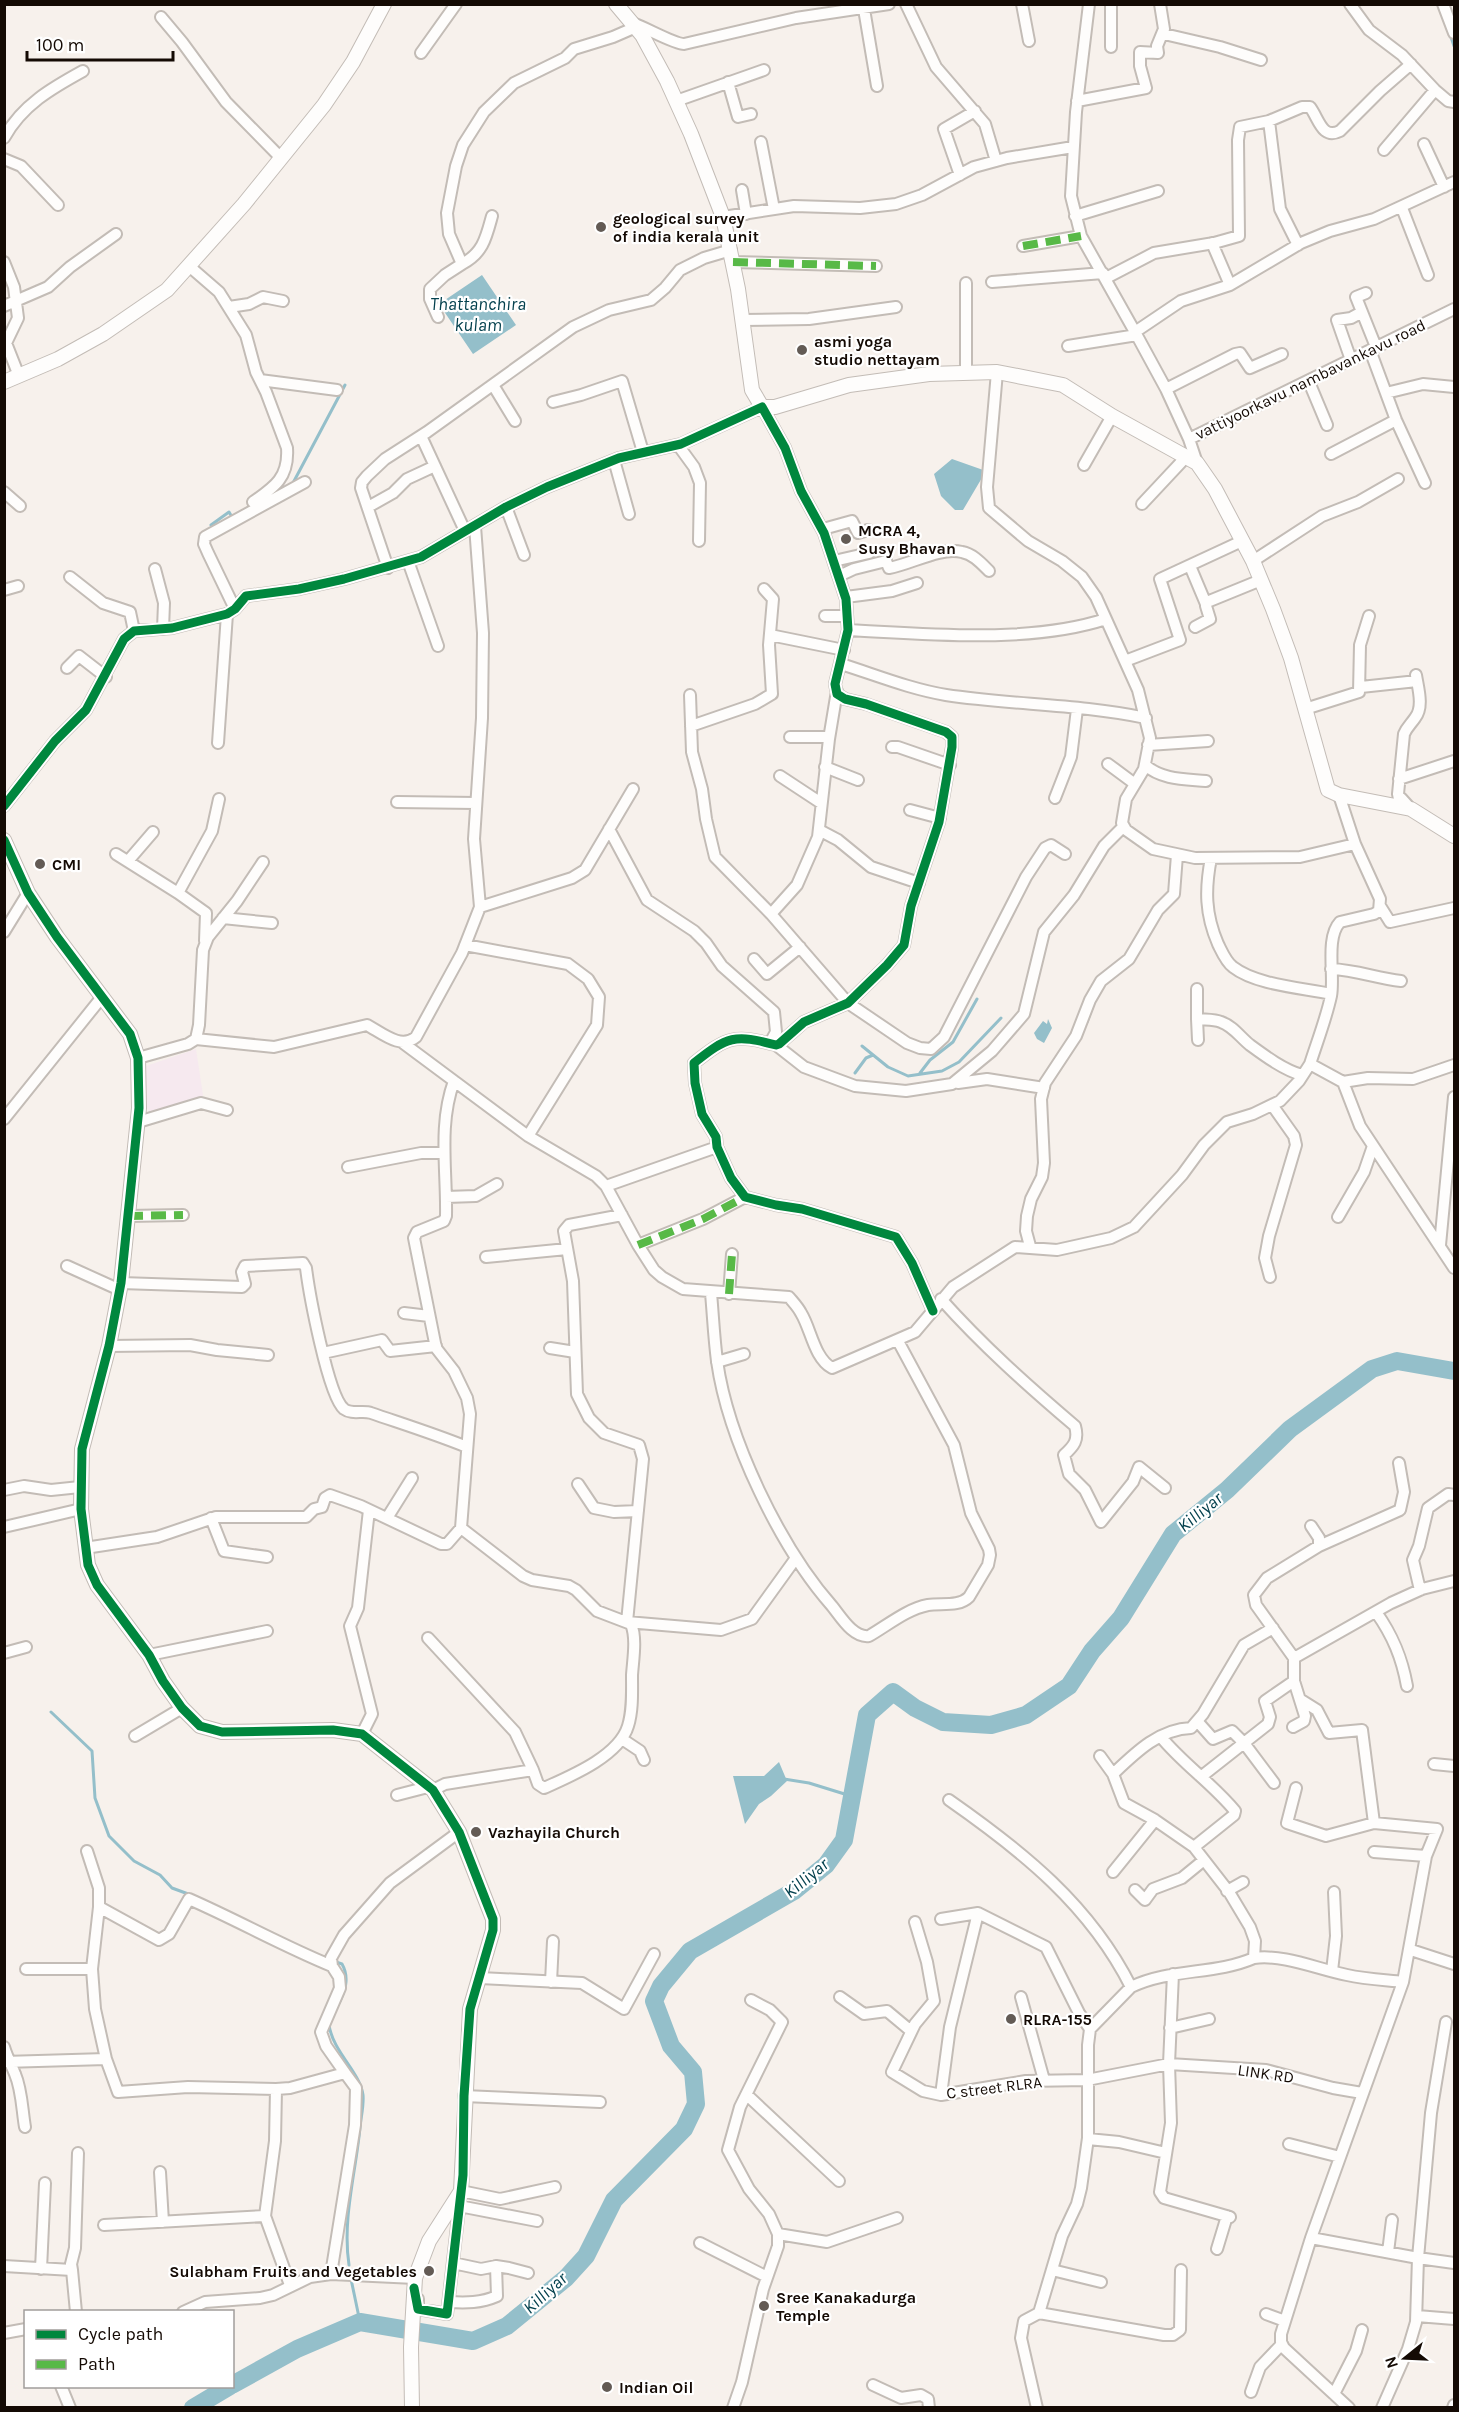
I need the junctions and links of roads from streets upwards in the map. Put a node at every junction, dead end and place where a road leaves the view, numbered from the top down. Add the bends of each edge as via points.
1 (616, 4) edge
2 (889, 4) edge
3 (906, 4) edge
4 (1022, 4) edge
5 (1089, 4) edge
6 (1111, 4) edge
7 (1160, 4) edge
8 (1350, 4) edge
9 (1443, 4) edge
10 (383, 5) edge
11 (452, 6) edge
12 (838, 8) edge
13 (864, 9) junction
14 (161, 17) dead end
15 (634, 25) junction
16 (1455, 33) edge
17 (1164, 34) junction
18 (1029, 41) dead end
19 (1111, 47) dead end
20 (421, 53) dead end
21 (1261, 60) dead end
22 (1411, 64) junction
23 (764, 69) dead end
24 (83, 71) dead end
25 (728, 82) junction
26 (878, 87) dead end
27 (1435, 90) junction
28 (1077, 100) junction
29 (676, 101) junction
30 (1455, 102) edge
31 (975, 111) junction
32 (751, 114) dead end
33 (1269, 122) junction
34 (4, 138) edge
35 (762, 142) dead end
36 (1424, 144) dead end
37 (1073, 147) junction
38 (1384, 150) dead end
39 (281, 158) junction
40 (4, 159) edge
41 (996, 161) junction
42 (960, 175) junction
43 (1455, 182) edge
44 (1444, 187) junction
45 (742, 190) dead end
46 (1158, 191) dead end
47 (58, 205) dead end
48 (1402, 208) junction
49 (774, 209) junction
50 (746, 214) junction
51 (492, 216) dead end
52 (1075, 216) junction
53 (723, 217) junction
54 (116, 234) dead end
55 (1082, 236) junction
56 (1212, 243) junction
57 (1298, 245) junction
58 (1023, 246) dead end
59 (732, 256) junction
60 (4, 262) edge
61 (462, 264) junction
62 (189, 266) junction
63 (876, 266) dead end
64 (1104, 275) junction
65 (1428, 275) dead end
66 (992, 282) dead end
67 (966, 283) dead end
68 (1230, 285) junction
69 (1366, 293) dead end
70 (16, 301) junction
71 (284, 301) dead end
72 (4, 306) edge
73 (229, 307) junction
74 (896, 307) dead end
75 (1455, 309) edge
76 (1362, 312) junction
77 (438, 317) dead end
78 (742, 320) junction
79 (1136, 334) junction
80 (1068, 346) dead end
81 (1372, 348) junction
82 (1282, 354) dead end
83 (1351, 360) junction
84 (966, 372) junction
85 (997, 372) junction
86 (19, 376) junction
87 (260, 380) junction
88 (4, 382) edge
89 (1309, 382) junction
90 (493, 385) junction
91 (1455, 387) edge
92 (1166, 389) junction
93 (337, 390) dead end
94 (1386, 393) junction
95 (553, 402) dead end
96 (762, 407) junction
97 (1112, 416) junction
98 (1396, 420) junction
99 (515, 421) dead end
100 (1327, 425) dead end
101 (421, 436) junction
102 (1189, 438) junction
103 (678, 445) junction
104 (643, 452) junction
105 (1331, 454) dead end
106 (614, 460) junction
107 (1191, 460) junction
108 (1083, 465) dead end
109 (435, 466) junction
110 (1398, 479) dead end
111 (305, 482) dead end
112 (1425, 483) dead end
113 (4, 492) edge
114 (253, 502) dead end
115 (1142, 504) dead end
116 (20, 506) dead end
117 (368, 507) junction
118 (506, 507) junction
119 (629, 514) dead end
120 (470, 528) junction
121 (823, 530) junction
122 (868, 530) dead end
123 (699, 541) dead end
124 (1242, 542) junction
125 (869, 553) dead end
126 (524, 555) dead end
127 (408, 561) junction
128 (834, 561) junction
129 (1253, 561) junction
130 (1190, 566) junction
131 (388, 568) junction
132 (155, 569) dead end
133 (989, 571) dead end
134 (839, 576) junction
135 (70, 577) dead end
136 (1261, 580) junction
137 (917, 583) dead end
138 (18, 586) dead end
139 (764, 588) dead end
140 (4, 590) edge
141 (846, 597) junction
142 (1206, 604) junction
143 (231, 611) junction
144 (825, 616) dead end
145 (847, 616) junction
146 (1369, 616) dead end
147 (1106, 619) junction
148 (1195, 627) dead end
149 (163, 629) junction
150 (848, 630) junction
151 (134, 631) junction
152 (770, 636) junction
153 (438, 646) dead end
154 (844, 650) junction
155 (1125, 661) junction
156 (841, 664) junction
157 (67, 668) dead end
158 (105, 677) junction
159 (1361, 687) junction
160 (837, 691) junction
161 (690, 695) dead end
162 (1077, 709) junction
163 (1305, 709) junction
164 (1146, 718) junction
165 (691, 726) junction
166 (790, 737) dead end
167 (829, 737) junction
168 (1208, 741) dead end
169 (218, 743) dead end
170 (1148, 745) junction
171 (892, 747) dead end
172 (1455, 761) edge
173 (1108, 764) dead end
174 (950, 765) junction
175 (1145, 765) junction
176 (825, 767) junction
177 (780, 776) dead end
178 (1399, 779) junction
179 (858, 780) dead end
180 (1206, 781) dead end
181 (1135, 784) junction
182 (633, 789) dead end
183 (1339, 795) junction
184 (1055, 798) dead end
185 (219, 799) dead end
186 (397, 802) dead end
187 (476, 803) junction
188 (820, 803) junction
189 (4, 806) edge
190 (1411, 809) junction
191 (910, 810) dead end
192 (940, 818) junction
193 (1124, 827) junction
194 (609, 829) junction
195 (819, 830) junction
196 (153, 832) dead end
197 (1455, 836) edge
198 (1355, 844) junction
199 (6, 848) edge
200 (116, 854) dead end
201 (1065, 854) dead end
202 (1177, 855) junction
203 (1211, 858) junction
204 (128, 861) junction
205 (263, 862) dead end
206 (919, 884) junction
207 (28, 893) junction
208 (178, 893) junction
209 (1380, 906) junction
210 (480, 907) junction
211 (1455, 908) edge
212 (771, 914) junction
213 (222, 918) junction
214 (272, 923) dead end
215 (4, 932) edge
216 (465, 945) junction
217 (204, 947) junction
218 (801, 947) junction
219 (754, 959) dead end
220 (1331, 969) junction
221 (1401, 981) dead end
222 (1197, 989) dead end
223 (1331, 994) junction
224 (102, 997) junction
225 (849, 1003) junction
226 (1197, 1019) junction
227 (196, 1039) junction
228 (1198, 1040) dead end
229 (403, 1043) junction
230 (773, 1044) junction
231 (138, 1058) junction
232 (1310, 1064) junction
233 (1455, 1065) edge
234 (1302, 1076) junction
235 (454, 1081) junction
236 (1343, 1082) junction
237 (952, 1084) junction
238 (1044, 1088) junction
239 (1455, 1097) edge
240 (1272, 1105) junction
241 (227, 1110) dead end
242 (4, 1119) edge
243 (138, 1122) junction
244 (528, 1136) junction
245 (1373, 1146) junction
246 (717, 1147) junction
247 (444, 1153) junction
248 (348, 1167) dead end
249 (497, 1184) dead end
250 (606, 1185) junction
251 (446, 1197) junction
252 (745, 1197) junction
253 (183, 1215) dead end
254 (622, 1215) junction
255 (128, 1216) junction
256 (1338, 1217) dead end
257 (1455, 1234) edge
258 (1441, 1239) junction
259 (638, 1245) junction
260 (1030, 1246) junction
261 (567, 1249) junction
262 (732, 1254) dead end
263 (486, 1257) dead end
264 (67, 1266) dead end
265 (1455, 1268) edge
266 (1270, 1276) dead end
267 (120, 1287) junction
268 (711, 1293) junction
269 (729, 1294) junction
270 (941, 1299) junction
271 (933, 1311) junction
272 (404, 1313) dead end
273 (429, 1316) junction
274 (898, 1341) junction
275 (109, 1346) junction
276 (436, 1346) junction
277 (550, 1348) dead end
278 (575, 1352) junction
279 (323, 1353) junction
280 (744, 1354) dead end
281 (268, 1355) dead end
282 (717, 1362) junction
283 (467, 1447) junction
284 (1399, 1463) dead end
285 (412, 1478) dead end
286 (578, 1484) dead end
287 (80, 1487) junction
288 (1166, 1488) dead end
289 (4, 1490) edge
290 (1455, 1495) edge
291 (81, 1509) junction
292 (369, 1510) junction
293 (638, 1511) junction
294 (211, 1518) junction
295 (387, 1518) junction
296 (1311, 1526) dead end
297 (4, 1527) edge
298 (461, 1528) junction
299 (1319, 1546) junction
300 (86, 1548) junction
301 (267, 1557) dead end
302 (796, 1558) junction
303 (1455, 1581) edge
304 (1420, 1590) junction
305 (1376, 1612) junction
306 (627, 1622) junction
307 (1273, 1628) junction
308 (267, 1631) dead end
309 (428, 1638) dead end
310 (26, 1647) dead end
311 (4, 1653) edge
312 (149, 1655) junction
313 (1294, 1658) junction
314 (1294, 1681) junction
315 (1407, 1686) dead end
316 (1301, 1700) junction
317 (182, 1708) junction
318 (1197, 1721) junction
319 (1293, 1727) dead end
320 (362, 1734) junction
321 (135, 1736) dead end
322 (1161, 1737) junction
323 (622, 1739) junction
324 (1244, 1743) junction
325 (1100, 1756) dead end
326 (644, 1760) dead end
327 (1434, 1764) dead end
328 (1455, 1766) edge
329 (533, 1770) junction
330 (1113, 1774) junction
331 (1202, 1776) junction
332 (1274, 1783) dead end
333 (430, 1788) junction
334 (1296, 1788) dead end
335 (397, 1795) dead end
336 (949, 1800) dead end
337 (1155, 1820) junction
338 (1374, 1823) junction
339 (459, 1832) junction
340 (1194, 1847) junction
341 (87, 1851) dead end
342 (1374, 1852) dead end
343 (1426, 1856) junction
344 (1204, 1860) junction
345 (1113, 1872) dead end
346 (1243, 1882) dead end
347 (1135, 1890) dead end
348 (1227, 1891) junction
349 (1334, 1892) dead end
350 (99, 1907) junction
351 (978, 1913) junction
352 (941, 1919) dead end
353 (915, 1922) dead end
354 (553, 1941) dead end
355 (1411, 1950) junction
356 (654, 1954) dead end
357 (1254, 1958) junction
358 (331, 1963) junction
359 (1454, 1964) edge
360 (26, 1969) dead end
361 (92, 1969) junction
362 (1332, 1971) junction
363 (1173, 1974) junction
364 (480, 1978) junction
365 (551, 1982) junction
366 (1403, 1982) junction
367 (1131, 1987) junction
368 (840, 1996) dead end
369 (1021, 1997) dead end
370 (751, 2000) dead end
371 (1209, 2019) dead end
372 (1446, 2022) dead end
373 (1170, 2028) junction
374 (1090, 2029) junction
375 (911, 2031) junction
376 (4, 2047) edge
377 (106, 2059) junction
378 (6, 2062) edge
379 (1169, 2064) junction
380 (345, 2073) junction
381 (1044, 2080) junction
382 (1087, 2080) junction
383 (276, 2089) junction
384 (1362, 2093) junction
385 (747, 2095) junction
386 (941, 2095) junction
387 (464, 2096) junction
388 (600, 2102) dead end
389 (25, 2127) dead end
390 (1088, 2139) junction
391 (1289, 2144) dead end
392 (78, 2153) dead end
393 (1166, 2153) junction
394 (1340, 2157) junction
395 (160, 2172) dead end
396 (839, 2181) dead end
397 (45, 2183) dead end
398 (555, 2187) dead end
399 (460, 2191) junction
400 (459, 2206) junction
401 (265, 2216) junction
402 (897, 2218) dead end
403 (1392, 2220) dead end
404 (537, 2221) dead end
405 (163, 2222) junction
406 (104, 2225) dead end
407 (778, 2234) junction
408 (1311, 2238) junction
409 (700, 2243) dead end
410 (1216, 2249) dead end
411 (1388, 2252) junction
412 (1418, 2258) junction
413 (453, 2263) junction
414 (1455, 2263) edge
415 (4, 2266) edge
416 (496, 2266) junction
417 (41, 2269) junction
418 (72, 2270) junction
419 (1052, 2270) junction
420 (1181, 2270) dead end
421 (528, 2273) dead end
422 (337, 2274) junction
423 (767, 2277) junction
424 (1101, 2282) dead end
425 (414, 2283) junction
426 (290, 2285) junction
427 (449, 2302) junction
428 (76, 2310) edge
429 (187, 2310) edge
430 (1040, 2313) junction
431 (1266, 2314) dead end
432 (1417, 2316) junction
433 (1455, 2319) edge
434 (1285, 2321) junction
435 (24, 2329) edge
436 (1362, 2330) dead end
437 (4, 2333) edge
438 (1283, 2346) junction
439 (873, 2385) dead end
440 (62, 2388) edge
441 (1251, 2392) dead end
442 (1334, 2394) junction
443 (70, 2408) edge
444 (412, 2408) edge
445 (733, 2408) edge
446 (929, 2408) edge
447 (1037, 2408) edge
448 (1349, 2408) edge
449 (1382, 2408) edge

1 - 15 street
2 - 13 street
3 - 31 street via 936,67
4 - 18 street
5 - 28 street
6 - 19 street
7 - 17 street
8 - 22 street via 1369,30
9 - 16 street
10 - 39 street via 353,62
11 - 20 street
12 - 13 street
12 - 15 street via 684,44
13 - 26 street
14 - 39 street via 226,102
15 - 29 street
15 - 61 street via 614,37 574,49 565,58 514,83 484,112 463,145 447,213 449,234
17 - 21 street
17 - 28 street via 1157,46 1158,53 1140,52 1146,88
22 - 27 street
22 - 33 street via 1333,135 1320,126 1310,107
23 - 25 street
24 - 34 street via 27,107
25 - 29 street
25 - 32 street via 738,117
27 - 30 street
27 - 38 street
28 - 37 street
29 - 53 street
31 - 41 street via 985,124
31 - 42 street via 944,129
33 - 56 street via 1240,127 1239,236
33 - 57 street via 1280,209
35 - 49 street
36 - 44 street
37 - 41 street
37 - 52 street via 1071,196
39 - 62 street
40 - 47 street via 21,166
41 - 42 street
42 - 49 street via 896,204
43 - 44 street
44 - 48 street
45 - 50 street
46 - 52 street
48 - 57 street
48 - 65 street
49 - 50 street
50 - 53 street
51 - 61 street via 484,245
52 - 55 street
53 - 59 street
54 - 70 street via 48,286
55 - 58 street
55 - 64 street
56 - 64 street via 1154,253
56 - 68 street
57 - 68 street
59 - 63 street
59 - 78 street
59 - 90 street via 704,258 680,270 651,300 609,310 573,327
60 - 70 street
61 - 77 street via 430,289
62 - 73 street via 219,292
62 - 86 street via 167,291 103,334
64 - 66 street
64 - 79 street
67 - 84 street
68 - 79 street via 1181,301
69 - 76 street via 1356,297
70 - 72 street
70 - 86 street via 18,318 6,343
71 - 73 street via 263,297
73 - 87 street via 246,334
74 - 78 street via 809,319
75 - 81 street, vattiyoorkavu nambavankavu road
76 - 81 street
76 - 83 street via 1337,320
78 - 96 street via 752,390
79 - 80 street
79 - 92 street
81 - 83 street, vattiyoorkavu nambavankavu road
81 - 94 street
82 - 92 street via 1250,368 1240,353 1235,354
83 - 89 street, vattiyoorkavu nambavankavu road
84 - 85 street
84 - 96 street via 849,385 775,408
85 - 97 street via 1063,385
85 - 147 street via 987,480 989,508 1028,541 1082,577
86 - 88 street
87 - 93 street
87 - 114 street via 288,457 276,486
89 - 100 street
89 - 102 street, vattiyoorkavu nambavankavu road
90 - 99 street
90 - 101 street
91 - 94 street via 1423,384
92 - 102 street
94 - 98 street
95 - 104 street via 622,381
96 - 103 street
96 - 121 street
97 - 107 street
97 - 108 street
98 - 105 street
98 - 112 street
101 - 109 street
101 - 117 street via 385,459 362,482
102 - 107 street, vattiyoorkavu nambavankavu road
103 - 104 street
103 - 123 street via 694,466 700,483
104 - 106 street
106 - 118 street
106 - 119 street
107 - 115 street
107 - 124 street via 1215,489
109 - 117 street via 407,479 393,493
109 - 120 street
110 - 129 street via 1358,502 1322,516
111 - 143 street via 205,537 204,544
113 - 116 street
117 - 131 street
118 - 120 street
118 - 126 street
120 - 127 street
120 - 187 street via 483,633
121 - 122 street via 852,521 858,533
121 - 128 street
124 - 129 street
124 - 130 street
125 - 128 street
127 - 131 street
127 - 153 street
128 - 134 street
129 - 136 street
130 - 142 street
130 - 155 street via 1160,579 1180,640
131 - 143 street via 299,589 246,596
132 - 149 street via 164,603
133 - 134 street via 963,552 948,551 902,566 889,568 886,561
134 - 141 street
135 - 151 street via 103,603 130,612
136 - 142 street
136 - 163 street via 1291,658
137 - 141 street via 892,591
138 - 140 street
139 - 152 street via 773,599
141 - 145 street
142 - 148 street via 1210,619
143 - 149 street
143 - 169 street
144 - 145 street
145 - 150 street
146 - 159 street via 1360,645
147 - 150 street via 1047,633
147 - 155 street
149 - 151 street
150 - 154 street
151 - 158 street via 124,639
152 - 154 street
152 - 165 street via 772,694
154 - 156 street
155 - 164 street
156 - 160 street via 835,684
156 - 162 street via 944,694
157 - 158 street via 79,656
158 - 189 street via 86,710 55,741
159 - 163 street via 1354,694
159 - 178 street via 1416,678 1420,706 1404,734
160 - 167 street
160 - 174 street via 845,699 902,715 949,734
161 - 165 street
162 - 164 street
162 - 184 street via 1071,757
163 - 183 street via 1327,788
164 - 170 street
165 - 212 street via 692,752 715,857
166 - 167 street
167 - 176 street
168 - 170 street
170 - 175 street
171 - 174 street
172 - 178 street
173 - 181 street
174 - 192 street
175 - 180 street via 1168,777
175 - 181 street
176 - 179 street
176 - 188 street
177 - 188 street
178 - 190 street via 1399,799
181 - 193 street via 1122,814
182 - 194 street
183 - 190 street
183 - 198 street
185 - 208 street via 212,831
186 - 187 street
187 - 210 street via 474,839
188 - 195 street
190 - 197 street
191 - 192 street
192 - 206 street
193 - 202 street via 1153,849
193 - 237 street via 1104,846 1074,895 1044,932 1024,1014 992,1051
194 - 210 street via 585,870
194 - 230 street via 647,900 694,931 722,966 774,1012
195 - 206 street via 871,867
195 - 212 street via 797,885
196 - 204 street
198 - 203 street via 1300,857
198 - 209 street
199 - 207 street
200 - 204 street
201 - 225 street via 1051,845 1045,848 1026,877 944,1037 931,1049 907,1043
202 - 203 street
202 - 238 street via 1174,894 1158,910 1130,959 1096,988 1076,1036
203 - 223 street via 1208,916 1232,967 1252,977
204 - 208 street
205 - 213 street
206 - 225 street via 904,945
207 - 215 street
207 - 224 street
208 - 217 street via 206,913
209 - 211 street via 1390,922
209 - 220 street via 1374,914 1336,926
210 - 216 street
212 - 218 street
213 - 214 street
213 - 217 street
216 - 229 street via 419,1031 411,1041
216 - 244 street via 568,964 588,979 598,998 597,1025
217 - 227 street
218 - 219 street via 767,975
218 - 225 street
220 - 221 street
220 - 223 street
222 - 226 street
223 - 232 street
224 - 231 street via 130,1034
224 - 242 street
225 - 230 street via 804,1023
226 - 228 street
226 - 234 street via 1220,1022 1263,1054
227 - 229 street via 274,1047 367,1025
227 - 231 street
229 - 235 street
230 - 237 street via 804,1067 855,1086 906,1091
230 - 246 street via 750,1038 723,1041 694,1063 702,1114 716,1137
231 - 243 street
232 - 234 street
232 - 236 street
233 - 236 street via 1413,1079
234 - 240 street
235 - 244 street
235 - 247 street via 444,1122
236 - 245 street via 1360,1126
237 - 238 street via 987,1079
238 - 260 street via 1044,1162 1027,1216
239 - 258 street
240 - 260 street via 1227,1122 1134,1227 1111,1238 1057,1250
240 - 266 street via 1296,1145 1269,1236 1265,1258
241 - 243 street via 201,1103
243 - 255 street
244 - 250 street
245 - 256 street via 1364,1172
245 - 258 street
246 - 250 street
246 - 252 street
247 - 248 street via 420,1153
247 - 251 street
249 - 251 street via 476,1196
250 - 254 street
251 - 273 street via 444,1221 417,1232 414,1238
252 - 259 street
252 - 271 street via 896,1237
253 - 255 street
254 - 259 street
254 - 261 street via 567,1226
255 - 267 street
257 - 258 street
258 - 265 street
259 - 268 street via 662,1277 683,1289
260 - 270 street via 1015,1247 1000,1255 964,1278
261 - 263 street
261 - 278 street via 573,1281
262 - 269 street
264 - 267 street
267 - 275 street
267 - 279 street via 242,1287 245,1266 303,1263
268 - 269 street
268 - 282 street
269 - 274 street via 789,1297 802,1314 817,1350 832,1368
270 - 271 street
270 - 288 street via 1005,1366 1075,1426 1078,1435 1074,1446 1064,1455 1069,1474 1085,1490 1101,1522 1133,1482 1139,1467
271 - 274 street via 915,1332
272 - 273 street
273 - 276 street
274 - 302 street via 954,1446 971,1514 990,1555 988,1565 965,1602 912,1610 865,1637 855,1632 814,1586
275 - 281 street via 190,1345
275 - 287 street via 82,1449
276 - 279 street via 390,1351 382,1340
276 - 283 street via 467,1398
277 - 278 street
278 - 293 street via 577,1394 589,1418 604,1434 639,1445 643,1458
279 - 283 street via 346,1411 369,1412
280 - 282 street
282 - 302 street via 734,1429 771,1514
283 - 298 street
284 - 299 street via 1404,1492 1400,1510
285 - 295 street
286 - 293 street via 594,1508
287 - 289 street via 51,1490 24,1486
287 - 291 street
290 - 304 street via 1449,1494 1428,1508 1413,1560
291 - 297 street
291 - 300 street
292 - 294 street via 330,1495 322,1507 306,1516
292 - 295 street
292 - 320 street via 358,1608 350,1626 372,1714
293 - 306 street
294 - 300 street via 157,1537
294 - 301 street via 224,1551
295 - 298 street via 445,1544
296 - 299 street
298 - 306 street via 523,1576 569,1586 597,1611
299 - 307 street via 1267,1578 1254,1593 1256,1605
300 - 312 street via 97,1585
302 - 306 street via 752,1620 721,1630
303 - 304 street
304 - 305 street
305 - 313 street
305 - 315 street via 1390,1632
306 - 323 street via 634,1630 633,1666 630,1713
307 - 313 street
307 - 318 street via 1244,1645
308 - 312 street
309 - 329 street via 515,1732
310 - 311 street
312 - 317 street
313 - 314 street
314 - 316 street
314 - 324 street via 1265,1701 1268,1724
316 - 319 street via 1304,1721
316 - 338 street via 1317,1710 1329,1733 1362,1730
317 - 320 street via 200,1726 222,1732 333,1730
317 - 321 street
318 - 322 street via 1191,1728 1176,1728
318 - 324 street via 1213,1739 1232,1731
320 - 333 street
322 - 330 street via 1140,1748
322 - 331 street
323 - 326 street via 640,1751
323 - 329 street via 604,1757 544,1788 538,1784
324 - 331 street
324 - 332 street
325 - 330 street
327 - 328 street
329 - 333 street
330 - 337 street via 1124,1803
331 - 340 street via 1235,1811
333 - 335 street
333 - 339 street
334 - 338 street via 1287,1823 1326,1836
336 - 367 street via 1005,1840 1071,1899 1116,1956
337 - 340 street
337 - 345 street
338 - 343 street via 1437,1829
339 - 358 street via 390,1883 344,1935
339 - 364 street via 493,1918
340 - 344 street
341 - 350 street via 99,1888
342 - 343 street
343 - 355 street
344 - 347 street via 1182,1878 1153,1889 1145,1900
344 - 348 street
346 - 348 street
348 - 357 street via 1250,1927 1255,1941
349 - 362 street via 1336,1936
350 - 358 street via 159,1940 169,1934 189,1899
350 - 361 street
351 - 352 street
351 - 374 street via 1046,1947
351 - 386 street via 950,2027
353 - 375 street, C street RLRA via 934,2001
354 - 365 street
355 - 359 street
355 - 366 street
356 - 365 street via 624,2009 582,1983
357 - 362 street via 1271,1956
357 - 363 street via 1234,1966
358 - 380 street via 340,1988 321,2032
360 - 361 street
361 - 377 street via 95,2008
362 - 366 street
363 - 367 street
363 - 373 street
364 - 365 street
364 - 387 street via 470,2009
366 - 384 street
367 - 374 street
368 - 375 street via 864,2014 887,2011
369 - 381 street
370 - 385 street via 782,2022
371 - 373 street
372 - 412 street via 1431,2113
373 - 379 street
374 - 382 street
375 - 386 street, C street RLRA via 892,2072 923,2091
376 - 378 street
377 - 378 street
377 - 383 street via 118,2092 188,2087
378 - 389 street via 15,2073
379 - 382 street, LINK RD
379 - 384 street, LINK RD via 1266,2070
379 - 393 street via 1171,2123
380 - 383 street
380 - 422 street via 356,2088 355,2125
381 - 382 street, C street RLRA
381 - 386 street, C street RLRA
382 - 390 street
383 - 401 street via 275,2141
384 - 394 street
385 - 396 street
385 - 407 street via 728,2150
387 - 388 street
387 - 399 street
390 - 393 street
390 - 419 street via 1077,2204
391 - 394 street
392 - 418 street
393 - 410 street via 1161,2195 1228,2217
394 - 408 street
395 - 405 street
397 - 417 street
398 - 399 street via 500,2199
399 - 400 street
399 - 425 street via 429,2241
400 - 404 street
400 - 413 street
401 - 405 street
401 - 426 street
402 - 407 street via 827,2242
403 - 411 street
405 - 406 street
407 - 423 street
408 - 411 street
408 - 434 street
409 - 423 street
411 - 412 street
412 - 414 street
412 - 432 street
413 - 416 street via 481,2269
413 - 427 street
415 - 417 street
416 - 421 street
416 - 427 street via 497,2296 485,2301
417 - 418 street
418 - 428 street
419 - 424 street
419 - 430 street
420 - 430 street via 1180,2330 1173,2335
422 - 425 street
422 - 426 street via 310,2277
423 - 445 street
425 - 427 street via 418,2309 447,2314
425 - 444 street
426 - 429 street via 261,2298 205,2302
430 - 447 street via 1024,2321 1021,2338
431 - 434 street
432 - 433 street
432 - 449 street via 1408,2349
434 - 438 street
435 - 437 street
436 - 442 street
438 - 441 street via 1260,2367
438 - 442 street
439 - 446 street via 901,2398 921,2395 928,2399
440 - 443 street
442 - 448 street

